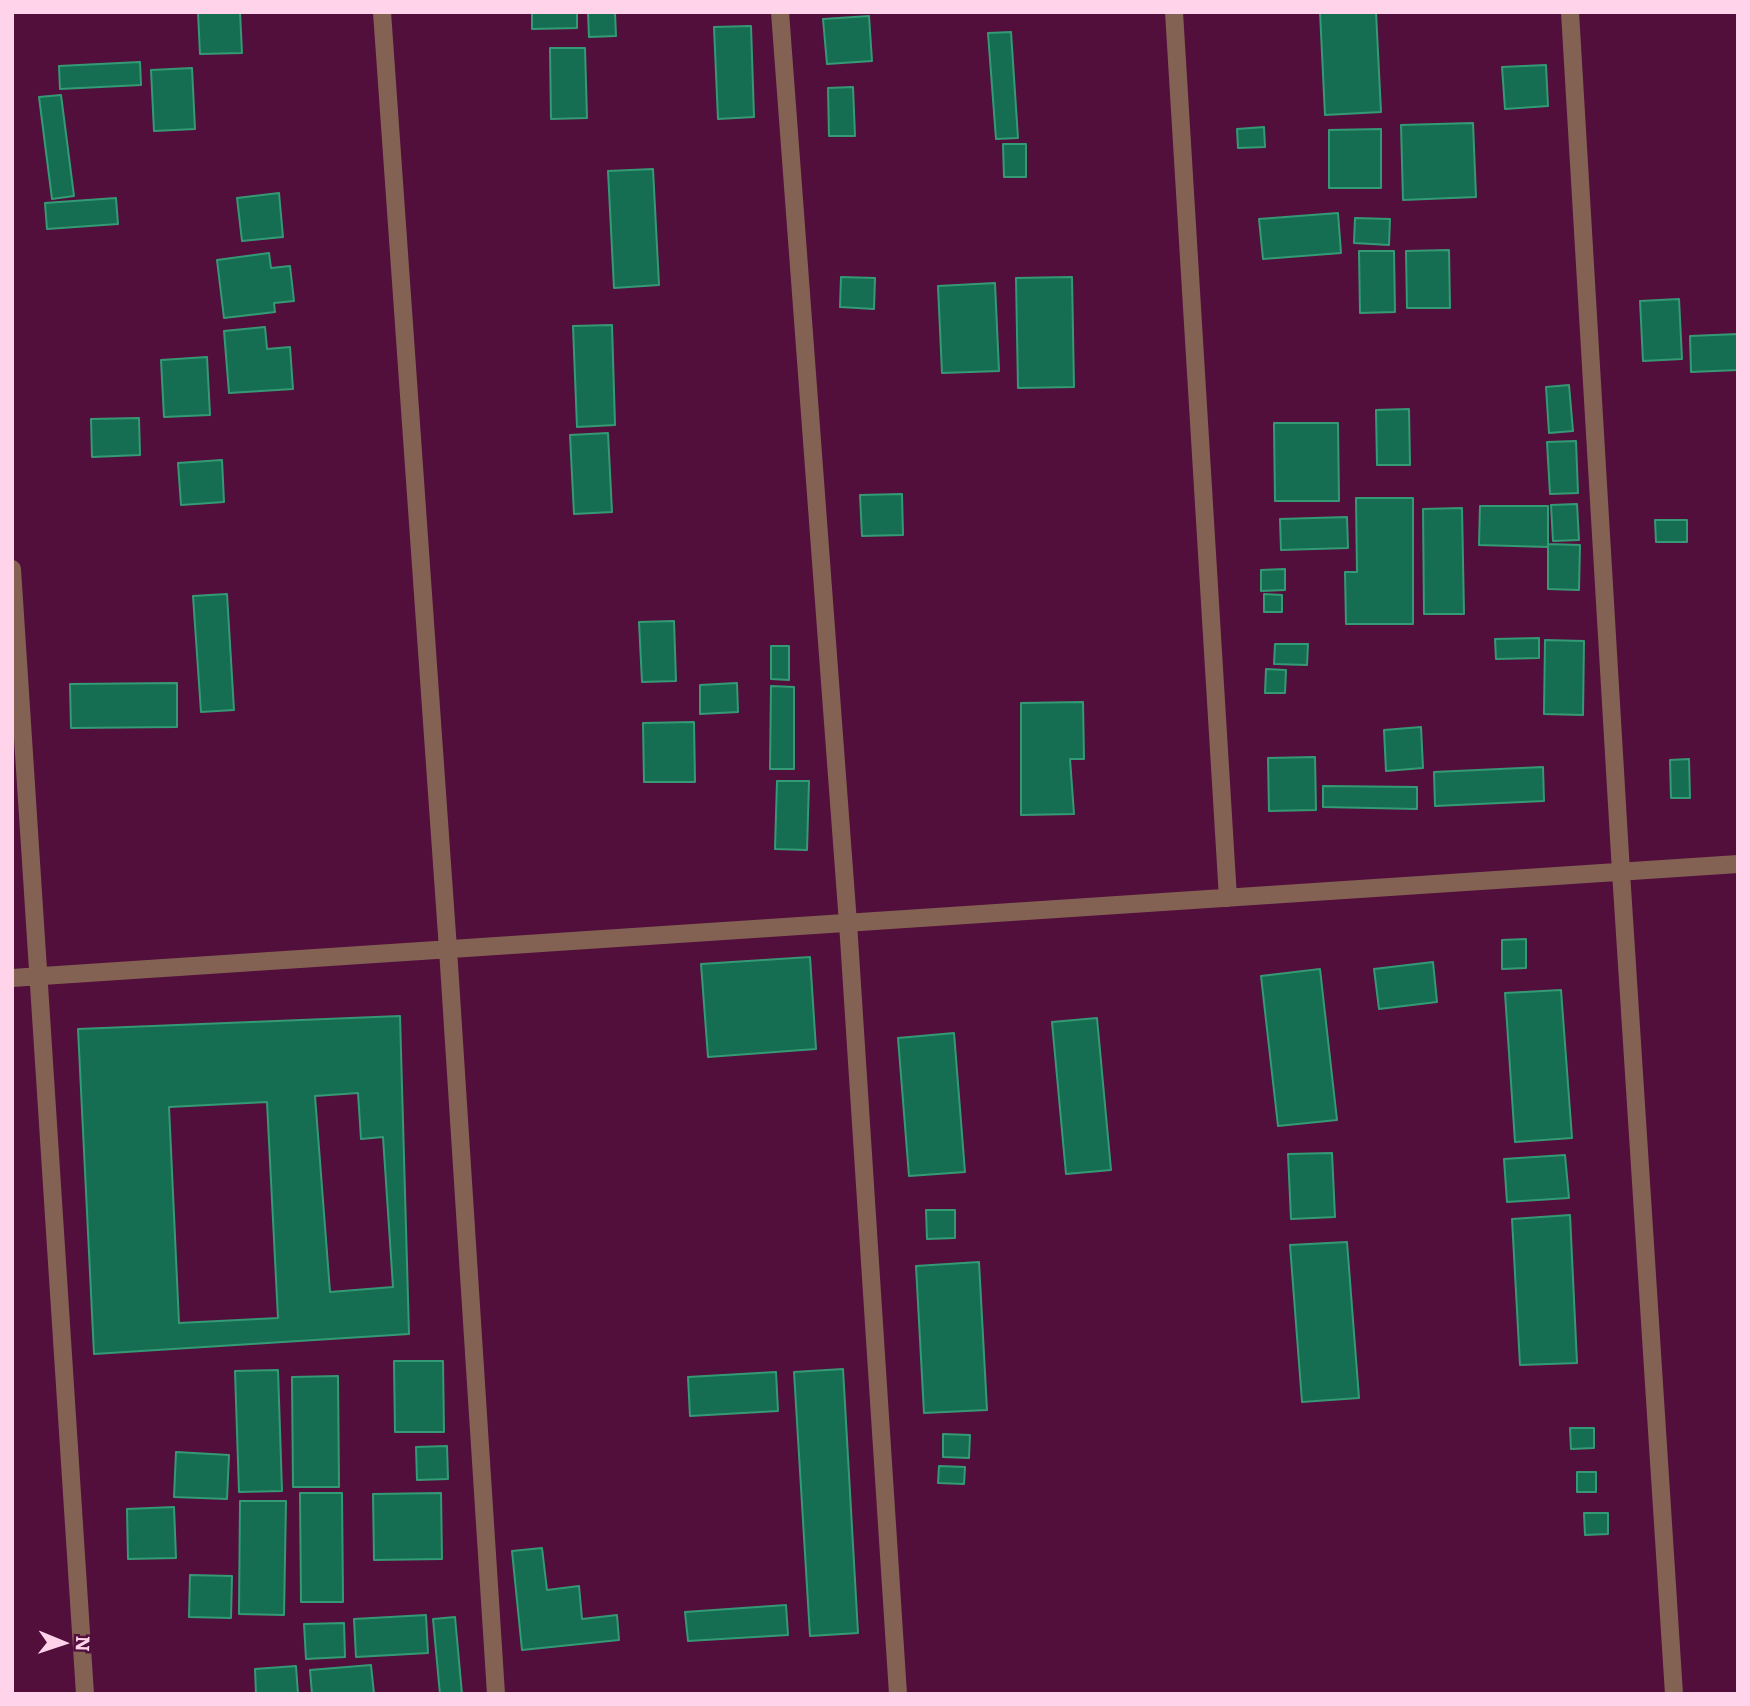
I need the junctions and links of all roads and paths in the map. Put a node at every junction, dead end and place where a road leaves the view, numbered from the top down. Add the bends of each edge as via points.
1 (382, 12) edge
2 (780, 12) edge
3 (1174, 12) edge
4 (1570, 12) edge
5 (12, 569) edge
6 (1738, 864) edge
7 (1621, 872) junction
8 (1228, 898) junction
9 (848, 923) junction
10 (448, 949) junction
11 (38, 976) junction
12 (12, 978) edge
13 (85, 1694) edge
14 (496, 1694) edge
15 (898, 1694) edge
16 (1674, 1694) edge

1 - 10 street
2 - 9 street
3 - 8 street
4 - 7 street
5 - 11 street
6 - 7 street
7 - 8 street
7 - 16 street
8 - 9 street
9 - 10 street
9 - 15 street
10 - 11 street
10 - 14 street
11 - 12 street
11 - 13 street

